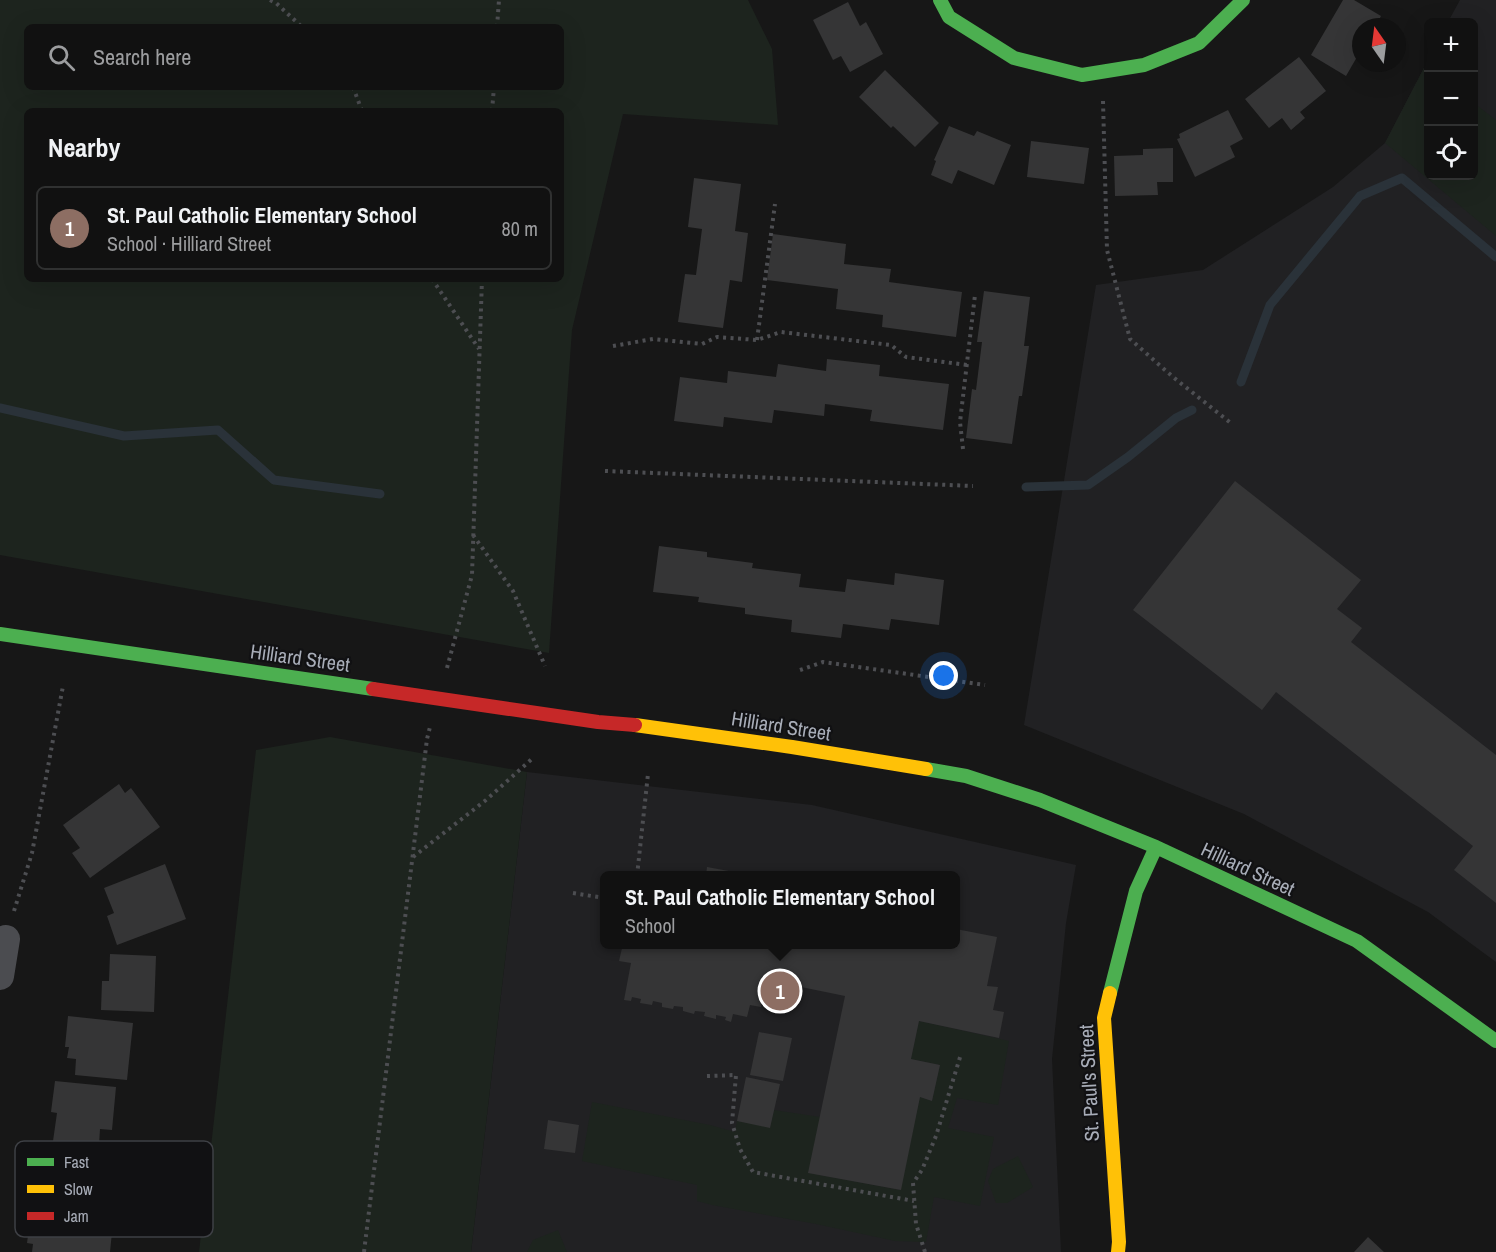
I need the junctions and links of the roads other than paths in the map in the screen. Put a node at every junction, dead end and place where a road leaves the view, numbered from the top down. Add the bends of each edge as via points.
1 (940, 0) edge
2 (1243, 0) edge
3 (0, 634) edge
4 (1156, 847) junction
5 (6, 939) road end
6 (0, 975) edge
7 (1496, 1041) edge
8 (1118, 1252) edge

1 - 2 street via 949,17 1014,58 1082,75 1144,65 1199,43
3 - 4 street, Hilliard Street via 758,742 966,776 1040,800
4 - 7 street, Hilliard Street via 1357,941
4 - 8 street, St. Paul's Street via 1136,891 1104,1018
5 - 6 street

